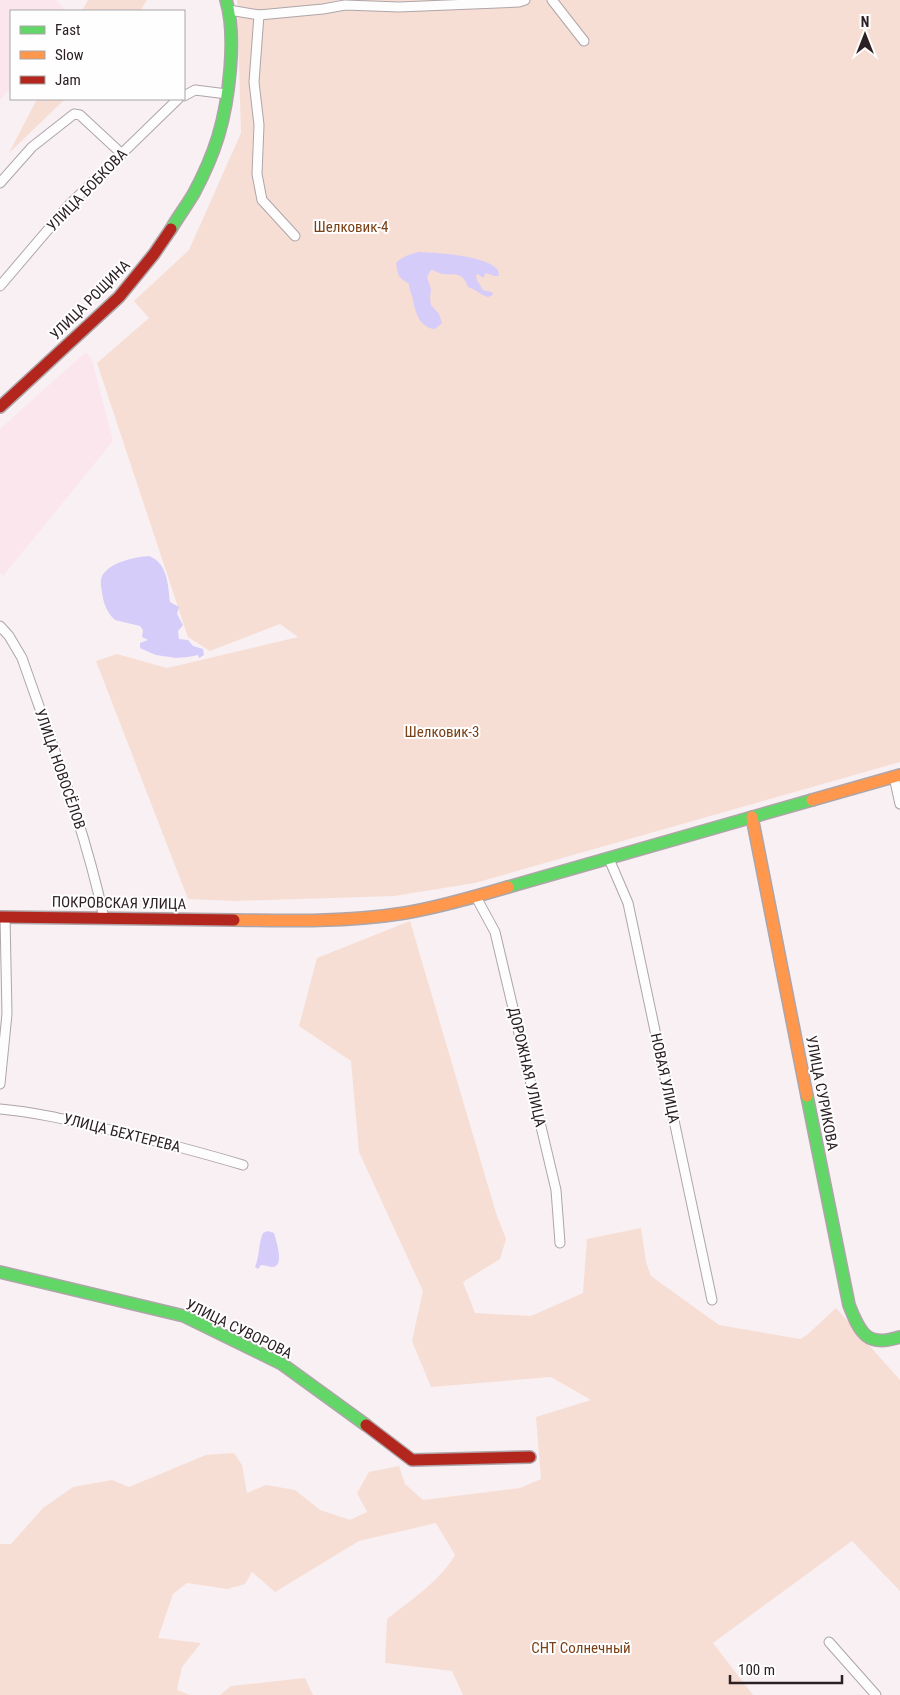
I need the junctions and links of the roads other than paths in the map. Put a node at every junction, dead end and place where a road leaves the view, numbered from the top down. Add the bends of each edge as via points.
1 (525, 0) edge
2 (552, 0) edge
3 (227, 5) edge
4 (259, 15) junction
5 (584, 41) dead end
6 (227, 94) junction
7 (185, 96) edge
8 (177, 100) edge
9 (122, 154) junction
10 (0, 183) edge
11 (295, 236) dead end
12 (0, 286) edge
13 (0, 407) edge
14 (0, 626) edge
15 (897, 776) edge
16 (900, 804) edge
17 (752, 818) junction
18 (609, 859) junction
19 (476, 897) junction
20 (3, 917) edge
21 (104, 918) junction
22 (0, 1084) edge
23 (0, 1108) edge
24 (242, 1165) dead end
25 (560, 1244) dead end
26 (0, 1272) edge
27 (712, 1300) dead end
28 (900, 1337) edge
29 (530, 1457) dead end
30 (829, 1642) dead end
31 (876, 1695) edge

1 - 4 street via 408,6 345,5
2 - 5 street
3 - 4 street
3 - 6 street, УЛИЦА РОЩИНА via 231,54
4 - 11 street via 254,82 259,125 257,174 262,200
6 - 7 street via 196,90
6 - 13 street, УЛИЦА РОЩИНА via 218,137 194,192 154,254 119,297
8 - 9 street, УЛИЦА БОБКОВА
9 - 10 street via 80,115 74,114 32,147
9 - 12 street, УЛИЦА БОБКОВА via 69,206
14 - 21 street, УЛИЦА НОВОСЁЛОВ via 22,658 79,821
15 - 16 street
15 - 17 street, ПОКРОВСКАЯ УЛИЦА
17 - 18 street, ПОКРОВСКАЯ УЛИЦА
17 - 28 street, УЛИЦА СУРИКОВА via 849,1305 855,1321 869,1338 882,1342
18 - 19 street, ПОКРОВСКАЯ УЛИЦА
18 - 27 street, НОВАЯ УЛИЦА via 628,903
19 - 21 street, ПОКРОВСКАЯ УЛИЦА via 446,906 347,919
19 - 25 street, ДОРОЖНАЯ УЛИЦА via 495,932 556,1190
20 - 21 street, ПОКРОВСКАЯ УЛИЦА
20 - 22 street via 7,1014
23 - 24 street, УЛИЦА БЕХТЕРЕВА via 125,1133
26 - 29 street, УЛИЦА СУВОРОВА via 184,1316 282,1364 412,1460
30 - 31 street

